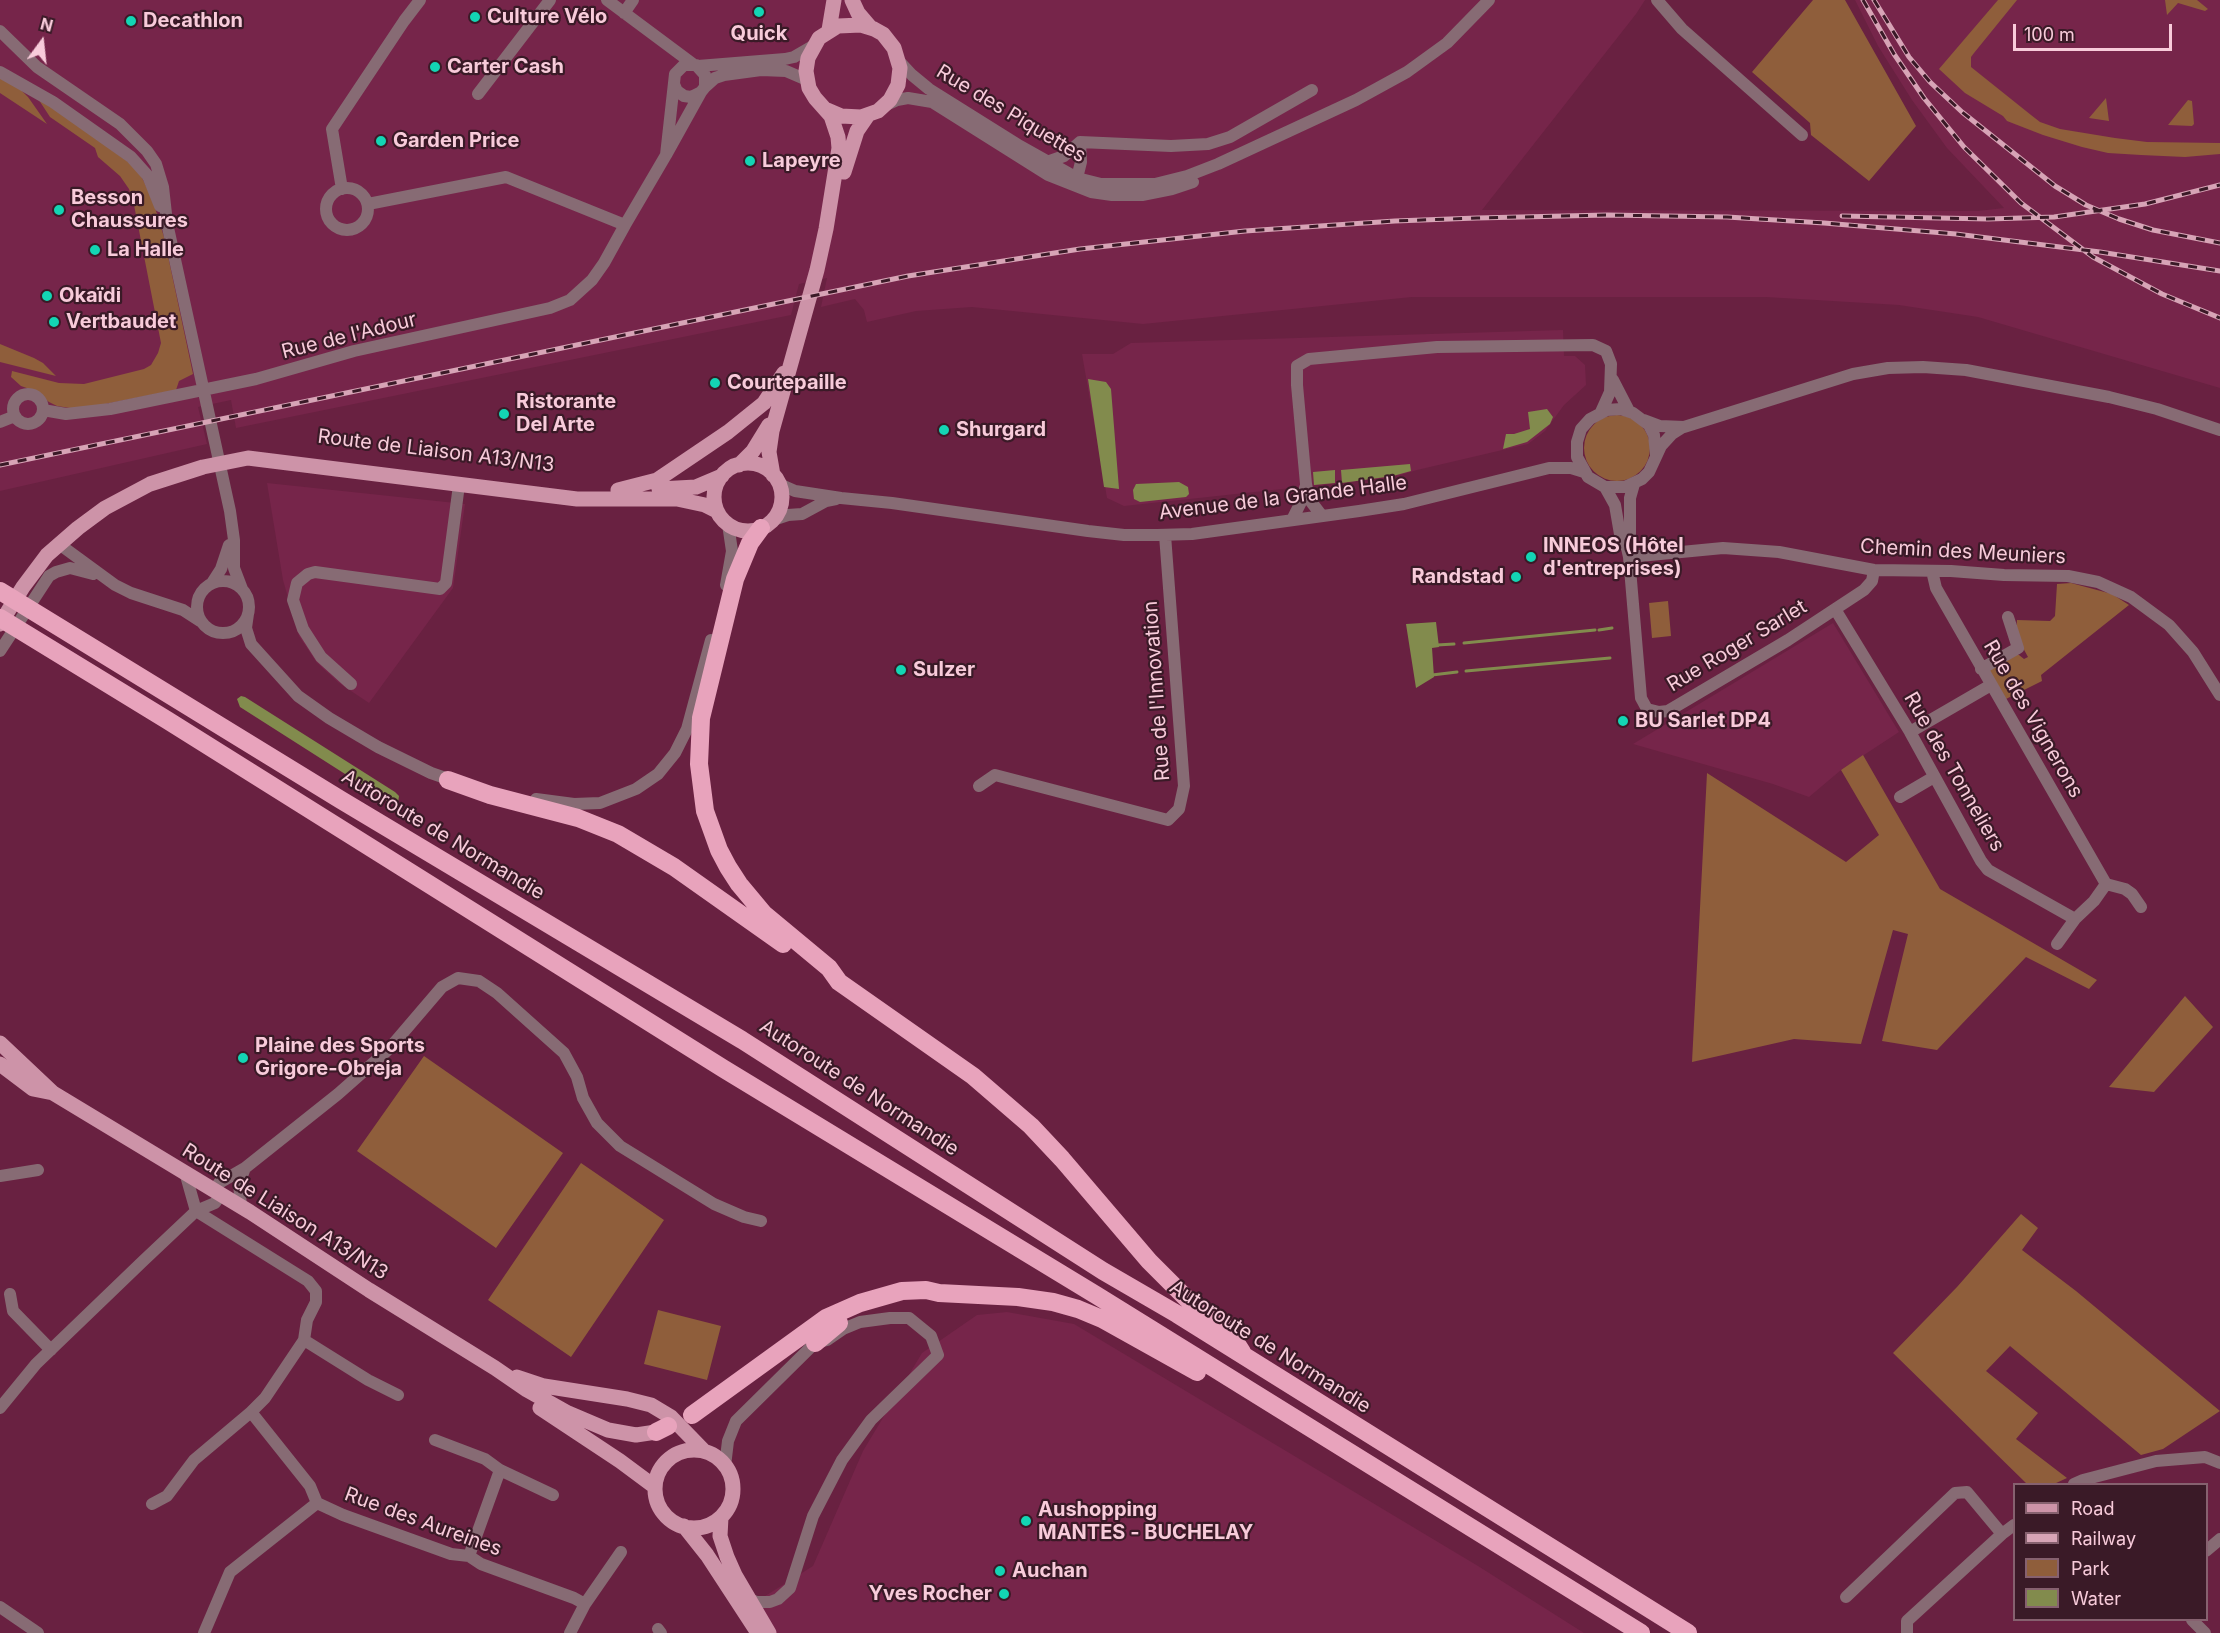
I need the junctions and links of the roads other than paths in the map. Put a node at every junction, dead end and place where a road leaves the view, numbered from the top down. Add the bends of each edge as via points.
1 (420, 0) edge
2 (550, 0) edge
3 (607, 0) edge
4 (633, 0) edge
5 (834, 0) edge
6 (852, 0) edge
7 (1490, 0) edge
8 (1658, 0) edge
9 (624, 13) junction
10 (870, 27) junction
11 (830, 30) junction
12 (0, 31) edge
13 (813, 46) junction
14 (670, 47) junction
15 (899, 61) junction
16 (695, 65) junction
17 (0, 72) edge
18 (674, 78) junction
19 (807, 80) junction
20 (703, 90) junction
21 (1312, 90) dead end
22 (478, 94) dead end
23 (886, 105) junction
24 (826, 110) junction
25 (868, 116) junction
26 (1802, 135) dead end
27 (1080, 142) junction
28 (1250, 149) junction
29 (666, 155) junction
30 (1047, 162) junction
31 (1077, 178) junction
32 (1064, 182) junction
33 (342, 189) junction
34 (368, 204) junction
35 (167, 223) junction
36 (625, 225) junction
37 (826, 229) junction
38 (791, 363) junction
39 (1612, 376) junction
40 (780, 403) junction
41 (43, 410) junction
42 (1629, 411) junction
43 (1601, 412) junction
44 (15, 416) junction
45 (1644, 420) junction
46 (0, 422) edge
47 (1684, 427) junction
48 (2220, 430) edge
49 (1577, 442) junction
50 (1656, 455) junction
51 (739, 465) junction
52 (1549, 468) junction
53 (1584, 472) junction
54 (722, 476) junction
55 (776, 479) junction
56 (150, 484) junction
57 (1305, 484) junction
58 (1634, 484) junction
59 (459, 485) junction
60 (1605, 487) junction
61 (618, 490) junction
62 (841, 498) junction
63 (717, 511) junction
64 (1322, 516) junction
65 (1292, 520) junction
66 (728, 524) junction
67 (767, 524) junction
68 (232, 529) junction
69 (1165, 535) junction
70 (59, 544) junction
71 (1628, 552) junction
72 (1874, 570) junction
73 (1932, 571) junction
74 (102, 578) junction
75 (212, 583) junction
76 (242, 589) junction
77 (0, 591) edge
78 (200, 594) junction
79 (149, 598) junction
80 (1835, 609) junction
81 (248, 614) junction
82 (2008, 617) dead end
83 (0, 618) edge
84 (201, 622) junction
85 (0, 624) edge
86 (0, 651) edge
87 (1982, 669) junction
88 (351, 684) dead end
89 (1991, 685) junction
90 (2220, 695) edge
91 (1910, 732) junction
92 (1934, 777) junction
93 (448, 780) junction
94 (979, 786) dead end
95 (1900, 797) dead end
96 (2106, 884) junction
97 (2142, 907) dead end
98 (2075, 919) junction
99 (2057, 944) dead end
100 (839, 982) junction
101 (0, 1043) edge
102 (0, 1064) edge
103 (53, 1093) junction
104 (245, 1168) junction
105 (38, 1170) dead end
106 (185, 1172) junction
107 (0, 1176) edge
108 (218, 1192) junction
109 (241, 1206) junction
110 (196, 1211) junction
111 (761, 1221) dead end
112 (369, 1290) junction
113 (939, 1293) junction
114 (10, 1294) dead end
115 (304, 1340) junction
116 (815, 1343) junction
117 (51, 1350) junction
118 (1244, 1357) junction
119 (495, 1368) junction
120 (1220, 1373) junction
121 (398, 1395) dead end
122 (0, 1408) edge
123 (251, 1412) junction
124 (692, 1415) dead end
125 (665, 1425) junction
126 (435, 1440) dead end
127 (704, 1451) junction
128 (2220, 1463) edge
129 (726, 1466) junction
130 (500, 1470) junction
131 (2078, 1483) edge
132 (655, 1487) junction
133 (553, 1495) dead end
134 (317, 1503) junction
135 (152, 1504) dead end
136 (721, 1517) junction
137 (684, 1526) junction
138 (2013, 1526) edge
139 (2002, 1534) junction
140 (2220, 1539) edge
141 (2208, 1549) edge
142 (621, 1552) dead end
143 (469, 1556) junction
144 (1846, 1597) dead end
145 (749, 1599) junction
146 (585, 1605) junction
147 (0, 1607) edge
148 (2193, 1621) edge
149 (38, 1633) edge
150 (204, 1633) edge
151 (570, 1633) edge
152 (758, 1633) edge
153 (769, 1633) edge
154 (1641, 1633) edge
155 (1688, 1633) edge
156 (1907, 1633) edge
157 (2205, 1633) edge

1 - 33 street via 332,129
2 - 22 street
3 - 9 street
4 - 9 street
5 - 11 main road
6 - 10 main road
7 - 28 street, Rue des Piquettes via 1447,43 1407,72
8 - 26 street via 1682,29
9 - 14 street
10 - 11 main road via 848,24
10 - 15 main road via 890,42
11 - 13 main road
12 - 35 street via 37,67 120,124 147,151 160,174
13 - 16 street via 785,59
13 - 19 main road via 807,62
14 - 16 street
14 - 18 street
15 - 23 main road via 898,85
15 - 30 street, Rue des Piquettes via 929,89
16 - 18 street via 681,66
16 - 20 street via 705,75
17 - 35 street via 53,102 131,157 148,176
18 - 20 street via 677,91 684,96 691,97
18 - 29 street
19 - 20 street via 786,71 766,70 724,75
19 - 24 main road
20 - 29 street, Rue de l'Adour
21 - 27 street via 1230,137 1208,144
23 - 25 main road
23 - 32 street, Rue des Piquettes via 908,99 932,102 1018,158
24 - 25 main road via 849,118
24 - 37 main road via 836,128 839,148
25 - 37 main road via 854,137
27 - 30 street via 1064,156
27 - 31 street
28 - 31 street, Rue des Piquettes via 1187,176 1155,184 1101,184
28 - 32 street, Rue des Piquettes via 1206,177 1142,195 1091,192
29 - 36 street, Rue de l'Adour
30 - 31 street, Rue des Piquettes
31 - 32 street
33 - 34 street via 361,193
33 - 34 street via 327,203 327,217 336,227 357,228 367,218
34 - 36 street via 506,177
35 - 68 street
36 - 41 street, Rue de l'Adour via 592,280 570,300 550,308 370,347 256,380 81,414
37 - 38 main road
38 - 40 main road
38 - 61 main road via 764,403 728,432 657,480
39 - 42 street
39 - 43 street
39 - 57 street via 1606,351 1593,345 1437,347 1309,358 1297,366 1296,372
40 - 51 main road via 758,444
40 - 55 main road via 770,447
41 - 44 street via 39,420 30,424
41 - 44 street via 37,397 23,395 14,406
42 - 43 street
42 - 45 street
43 - 49 street via 1585,424
44 - 46 street
45 - 47 street via 1660,426
45 - 50 street via 1654,435
47 - 48 street via 1853,374 1923,367 1966,370 2109,397
47 - 50 street via 1668,438
49 - 52 street, Avenue de la Grande Halle via 1568,455
49 - 53 street via 1577,458
50 - 58 street via 1649,472
51 - 54 main road
51 - 55 main road via 757,465
52 - 53 street, Avenue de la Grande Halle
52 - 64 street, Avenue de la Grande Halle via 1404,504
53 - 60 street
54 - 61 main road, Route de Liaison A13/N13 via 696,487
54 - 63 main road via 714,495
55 - 62 street, Avenue de la Grande Halle via 795,491
55 - 67 main road via 782,501
56 - 59 main road, Route de Liaison A13/N13 via 248,458
56 - 61 main road, Route de Liaison A13/N13 via 193,461 256,449 544,486
56 - 70 main road, Route de Liaison A13/N13 via 105,508
57 - 64 street via 1309,499
57 - 65 street via 1304,496
58 - 60 street via 1615,489
58 - 71 street via 1629,503
59 - 63 main road, Route de Liaison A13/N13 via 577,499 677,499
59 - 88 street via 446,583 440,589 315,572 297,583 293,600 303,629 321,657
60 - 71 street via 1616,505 1621,540
62 - 67 street
62 - 69 street, Avenue de la Grande Halle via 1097,532
63 - 66 main road
64 - 65 street, Avenue de la Grande Halle
65 - 69 street, Avenue de la Grande Halle
66 - 67 main road via 746,531
66 - 93 street via 731,559 687,729 658,774 625,795 585,804 539,800
67 - 100 highway via 750,543 735,579 705,696 699,741 703,800 719,850 739,884 764,914 829,968
68 - 75 street via 225,560
68 - 76 street via 234,568
69 - 94 street, Rue de l'Innovation via 1184,786 1179,809 1168,820 995,776
70 - 74 street
70 - 85 main road, Route de Liaison A13/N13 via 34,571
71 - 72 street, Chemin des Meuniers via 1723,548 1779,552
71 - 80 street, Rue Roger Sarlet via 1641,698 1647,709 1668,711
72 - 73 street, Chemin des Meuniers
72 - 80 street, Rue Roger Sarlet via 1872,581 1864,590
73 - 87 street, Rue des Vignerons via 1936,588
73 - 90 street, Chemin des Meuniers via 2068,576 2116,589 2154,612 2181,638
74 - 79 street
74 - 86 street via 70,568 56,572 42,585
75 - 76 street via 225,581
75 - 78 street
76 - 81 street
77 - 118 highway, Autoroute de Normandie via 745,1042
78 - 79 street via 183,600
78 - 84 street via 196,608
79 - 84 street via 183,610
80 - 91 street, Rue des Tonneliers
81 - 84 street via 240,626 227,633 212,631
81 - 93 street via 246,628 251,644 298,696 378,747
82 - 87 street via 2018,648
83 - 120 highway via 724,1070
87 - 89 street, Rue des Vignerons
89 - 91 street
89 - 96 street, Rue des Vignerons
91 - 92 street, Rue des Tonneliers
92 - 95 street
92 - 98 street, Rue des Tonneliers via 1988,870
93 - 100 highway via 578,818 632,841
96 - 97 street via 2132,894
96 - 98 street
98 - 99 street
100 - 118 highway via 972,1076 1025,1120 1167,1280 1228,1330
101 - 103 main road
102 - 103 main road via 33,1089
103 - 106 main road, Route de Liaison A13/N13
104 - 108 street via 219,1183
104 - 109 street via 239,1184
104 - 111 street via 389,1049 442,987 458,978 479,981 497,993 564,1053 597,1123 620,1146 714,1204
105 - 107 street
106 - 108 main road, Route de Liaison A13/N13
106 - 110 street
108 - 109 main road, Route de Liaison A13/N13
108 - 110 street via 215,1203
109 - 112 main road, Route de Liaison A13/N13
110 - 115 street via 313,1286 317,1297
110 - 117 street
112 - 119 main road, Route de Liaison A13/N13
112 - 132 main road via 376,1304
113 - 116 highway via 902,1298 851,1316
113 - 120 highway via 1018,1297 1078,1309 1205,1376
113 - 124 highway via 902,1291 846,1308 826,1318
114 - 117 street via 13,1311
115 - 121 street
115 - 123 street
116 - 129 street via 744,1410 733,1427
116 - 145 street via 860,1322 909,1318 926,1331 938,1355 856,1437 813,1516 790,1588 770,1602
117 - 122 street
118 - 155 highway, Autoroute de Normandie
119 - 125 main road via 544,1386 651,1406
119 - 125 main road via 546,1402 600,1427 636,1435
120 - 154 highway
123 - 134 street, Rue des Aureines via 310,1486
123 - 135 street via 194,1460 167,1496
125 - 127 main road via 689,1434
126 - 130 street via 485,1459
127 - 129 main road
127 - 132 main road via 687,1450 671,1457 660,1471
128 - 131 street via 2205,1457 2156,1461
129 - 136 main road via 732,1480 732,1496
130 - 133 street
130 - 143 street
132 - 137 main road via 664,1514
134 - 143 street, Rue des Aureines via 451,1554
134 - 150 street via 230,1572
136 - 137 main road via 707,1525
136 - 145 main road via 722,1542
137 - 152 main road
138 - 139 street
139 - 144 street via 1967,1492 1955,1493
139 - 156 street via 1907,1621
140 - 141 street
142 - 146 street
143 - 146 street, Rue des Aureines
145 - 153 main road
146 - 151 street
147 - 149 street
148 - 157 street

